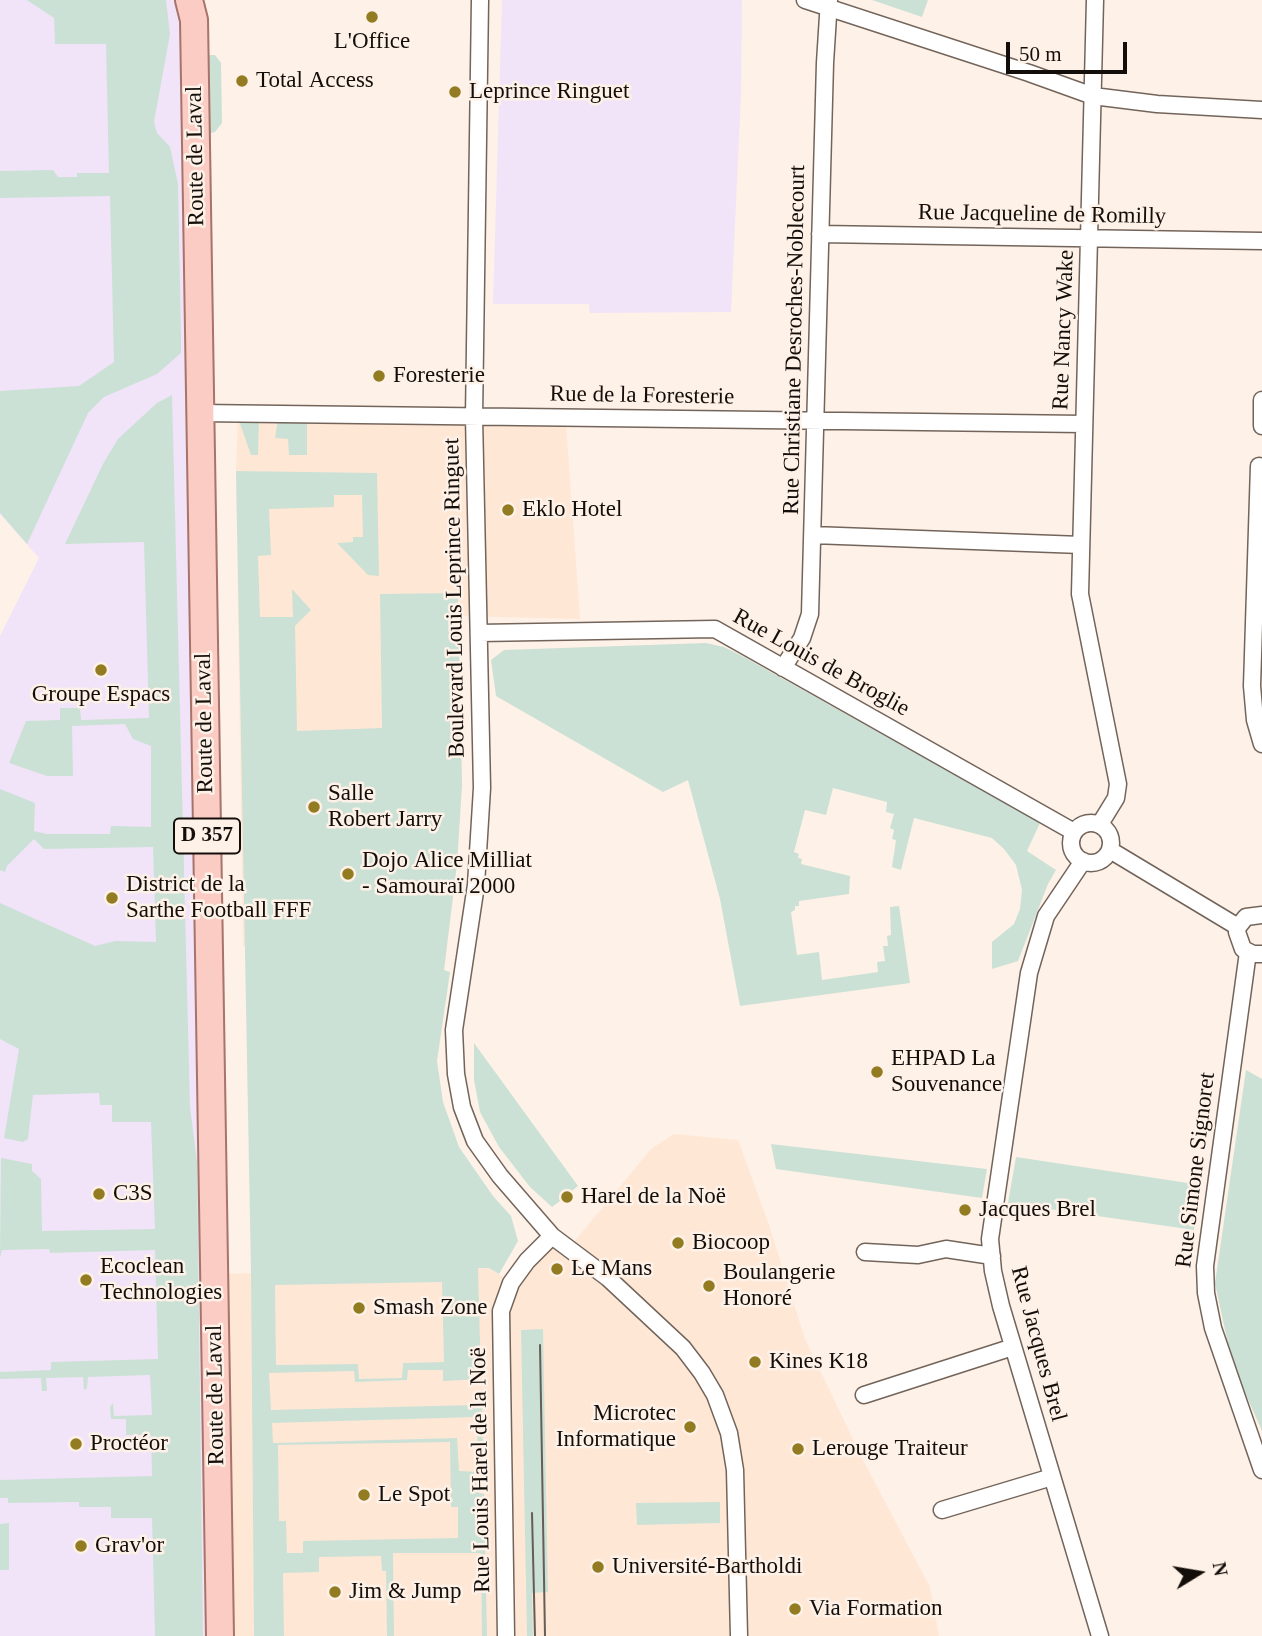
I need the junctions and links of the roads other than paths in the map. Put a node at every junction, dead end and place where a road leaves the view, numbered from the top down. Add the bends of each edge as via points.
1 (480, 0) edge
2 (805, 0) edge
3 (1095, 0) edge
4 (829, 3) edge
5 (193, 7) edge
6 (1093, 96) junction
7 (1262, 110) edge
8 (821, 234) junction
9 (1089, 239) junction
10 (1262, 241) edge
11 (1262, 400) edge
12 (200, 413) junction
13 (474, 417) junction
14 (816, 420) junction
15 (1084, 424) junction
16 (1261, 426) edge
17 (1259, 466) dead end
18 (1259, 532) edge
19 (813, 534) junction
20 (1081, 545) junction
21 (479, 633) junction
22 (783, 668) junction
23 (1262, 744) edge
24 (1100, 824) junction
25 (1074, 832) junction
26 (1110, 850) junction
27 (1083, 861) junction
28 (1262, 915) edge
29 (1238, 927) junction
30 (1255, 953) edge
31 (552, 1236) junction
32 (864, 1252) dead end
33 (992, 1256) junction
34 (1013, 1347) junction
35 (864, 1395) dead end
36 (1262, 1470) edge
37 (1052, 1477) junction
38 (942, 1510) dead end
39 (220, 1636) edge
40 (506, 1636) edge
41 (739, 1636) edge
42 (1100, 1636) edge

1 - 13 street, Boulevard Louis Leprince Ringuet
2 - 4 street
3 - 6 street, Rue Nancy Wake
4 - 6 street
4 - 8 street, Rue Christiane Desroches-Noblecourt
5 - 12 main road, Route de Laval / D 357
6 - 7 street
6 - 9 street, Rue Nancy Wake
8 - 9 street, Rue Jacqueline de Romilly
8 - 14 street, Rue Christiane Desroches-Noblecourt
9 - 10 street, Rue Jacqueline de Romilly
9 - 15 street, Rue Nancy Wake
11 - 16 street
12 - 13 street, Rue de la Foresterie
12 - 39 main road, Route de Laval / D 357
13 - 14 street, Rue de la Foresterie
13 - 21 street, Boulevard Louis Leprince Ringuet
14 - 15 street, Rue de la Foresterie
14 - 19 street, Rue Christiane Desroches-Noblecourt
15 - 20 street, Rue Nancy Wake
17 - 18 street
18 - 23 street via 1252,686
19 - 20 street
19 - 22 street, Rue Christiane Desroches-Noblecourt via 809,620
20 - 24 street, Rue Nancy Wake via 1080,594 1118,784
21 - 22 street, Rue Louis de Broglie via 715,629
21 - 31 street, Boulevard Louis Leprince Ringuet via 482,788 476,885 454,1030 456,1074 475,1141
22 - 25 street, Rue Louis de Broglie
24 - 25 street via 1088,822
24 - 26 street via 1111,838
25 - 27 street via 1073,852
26 - 27 street via 1102,860
26 - 29 street
27 - 33 street, Rue Jacques Brel via 1046,916 1029,973 990,1239
28 - 29 street via 1246,918
29 - 30 street via 1239,944
30 - 36 street, Rue Simone Signoret via 1205,1266 1213,1328
31 - 40 street, Rue Louis Harel de la Noë via 511,1283 501,1311
31 - 41 street, Boulevard Louis Leprince Ringuet via 608,1278 683,1348 715,1395 734,1452
32 - 33 street via 918,1255 946,1249
33 - 34 street, Rue Jacques Brel
34 - 35 street
34 - 37 street, Rue Jacques Brel
37 - 38 street
37 - 42 street, Rue Jacques Brel

